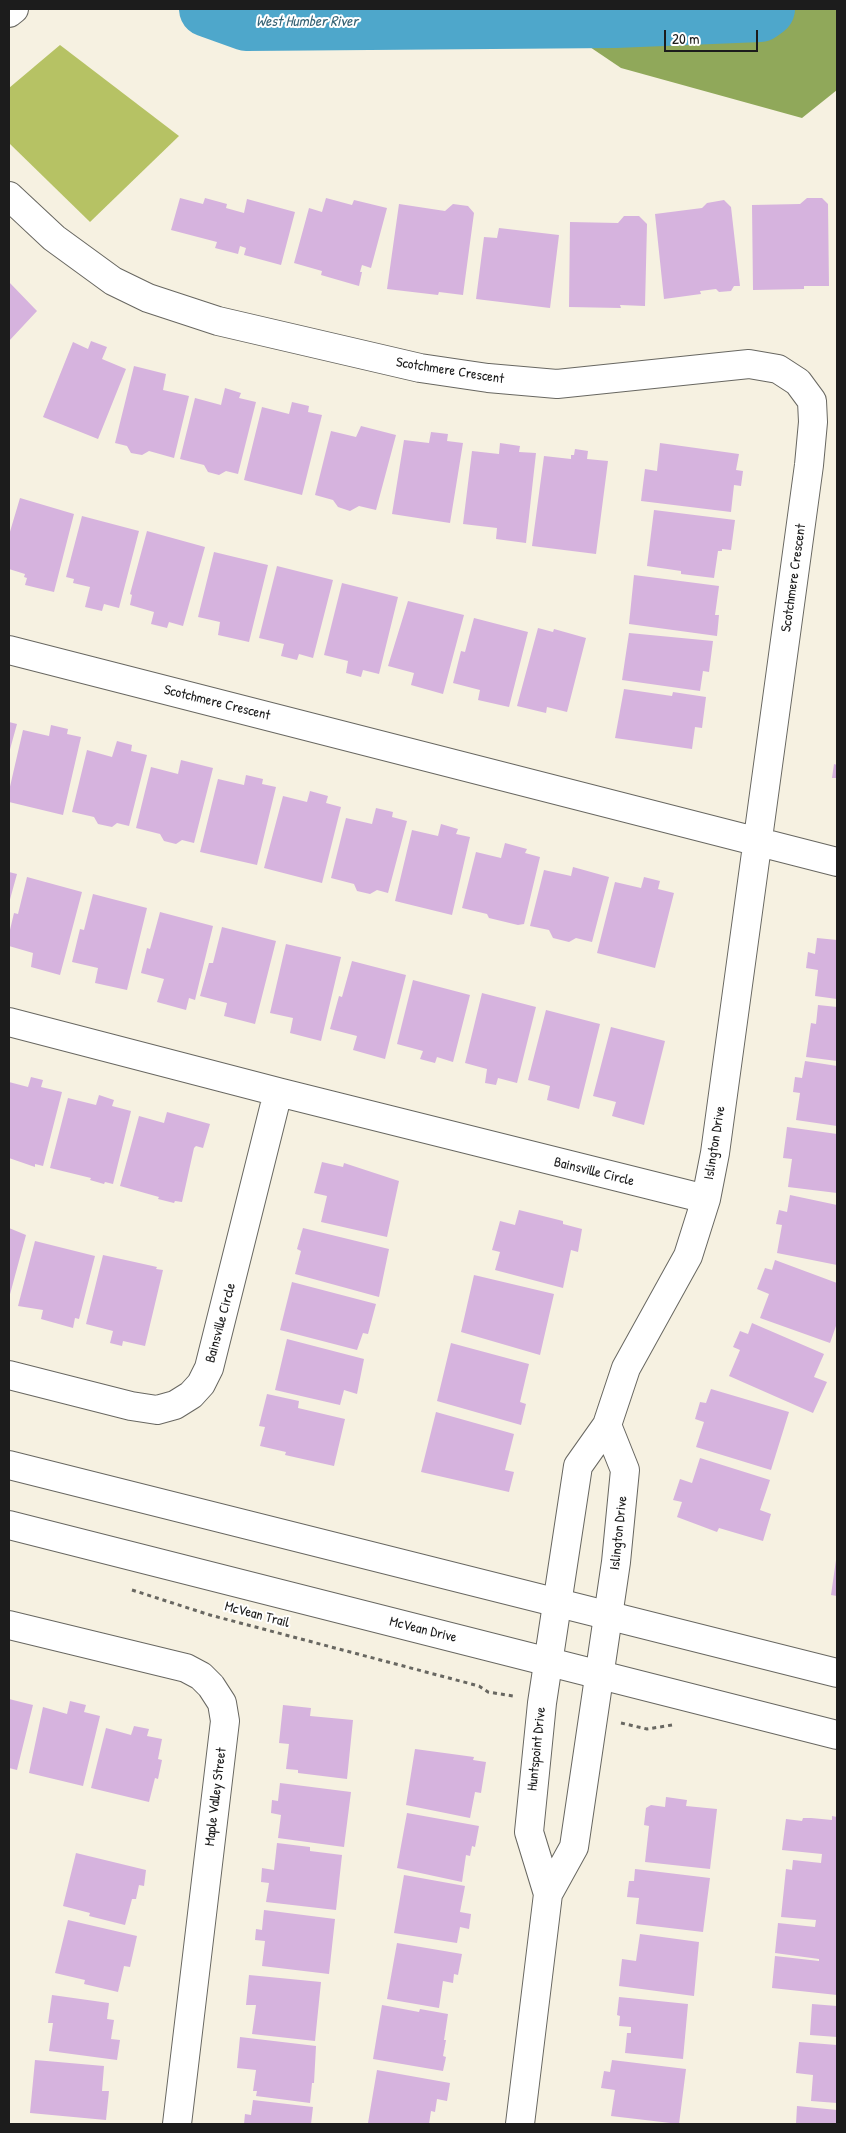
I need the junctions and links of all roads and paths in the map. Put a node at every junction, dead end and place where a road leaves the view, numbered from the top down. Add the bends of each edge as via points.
1 (14, 9) edge
2 (9, 13) edge
3 (9, 196) edge
4 (9, 650) edge
5 (759, 841) junction
6 (837, 862) edge
7 (9, 1022) edge
8 (278, 1092) junction
9 (706, 1199) junction
10 (9, 1375) edge
11 (607, 1425) junction
12 (9, 1465) edge
13 (9, 1526) edge
14 (128, 1588) dead end
15 (557, 1602) junction
16 (609, 1615) junction
17 (9, 1625) edge
18 (548, 1661) junction
19 (837, 1673) edge
20 (600, 1674) junction
21 (500, 1693) dead end
22 (837, 1736) edge
23 (548, 1894) junction
24 (177, 2124) edge
25 (520, 2124) edge

1 - 2 street
3 - 5 street, Scotchmere Crescent via 86,263 148,298 218,321 314,344 420,368 557,384 749,364 778,369 798,382 812,401 813,422
4 - 5 street, Scotchmere Crescent
5 - 6 street
5 - 9 street, Islington Drive
7 - 8 street, Bainsville Circle
8 - 9 street, Bainsville Circle
8 - 10 street, Bainsville Circle via 209,1368 191,1395 175,1405 157,1410
9 - 11 street, Islington Drive via 688,1256 626,1368
11 - 15 street, Islington Drive via 578,1466
11 - 16 street, Islington Drive via 625,1470
12 - 15 street
13 - 18 street, McVean Drive
14 - 21 path, McVean Trail via 210,1614
15 - 16 street
15 - 18 street, Huntspoint Drive
16 - 19 street
16 - 20 street, Huntspoint Drive
17 - 24 street, Maple Valley Street via 186,1668 201,1676 222,1702 226,1721
18 - 20 street, McVean Drive
18 - 23 street, Huntspoint Drive via 529,1832
20 - 22 street, McVean Drive
20 - 23 street, Huntspoint Drive via 574,1847
23 - 25 street, Huntspoint Drive

